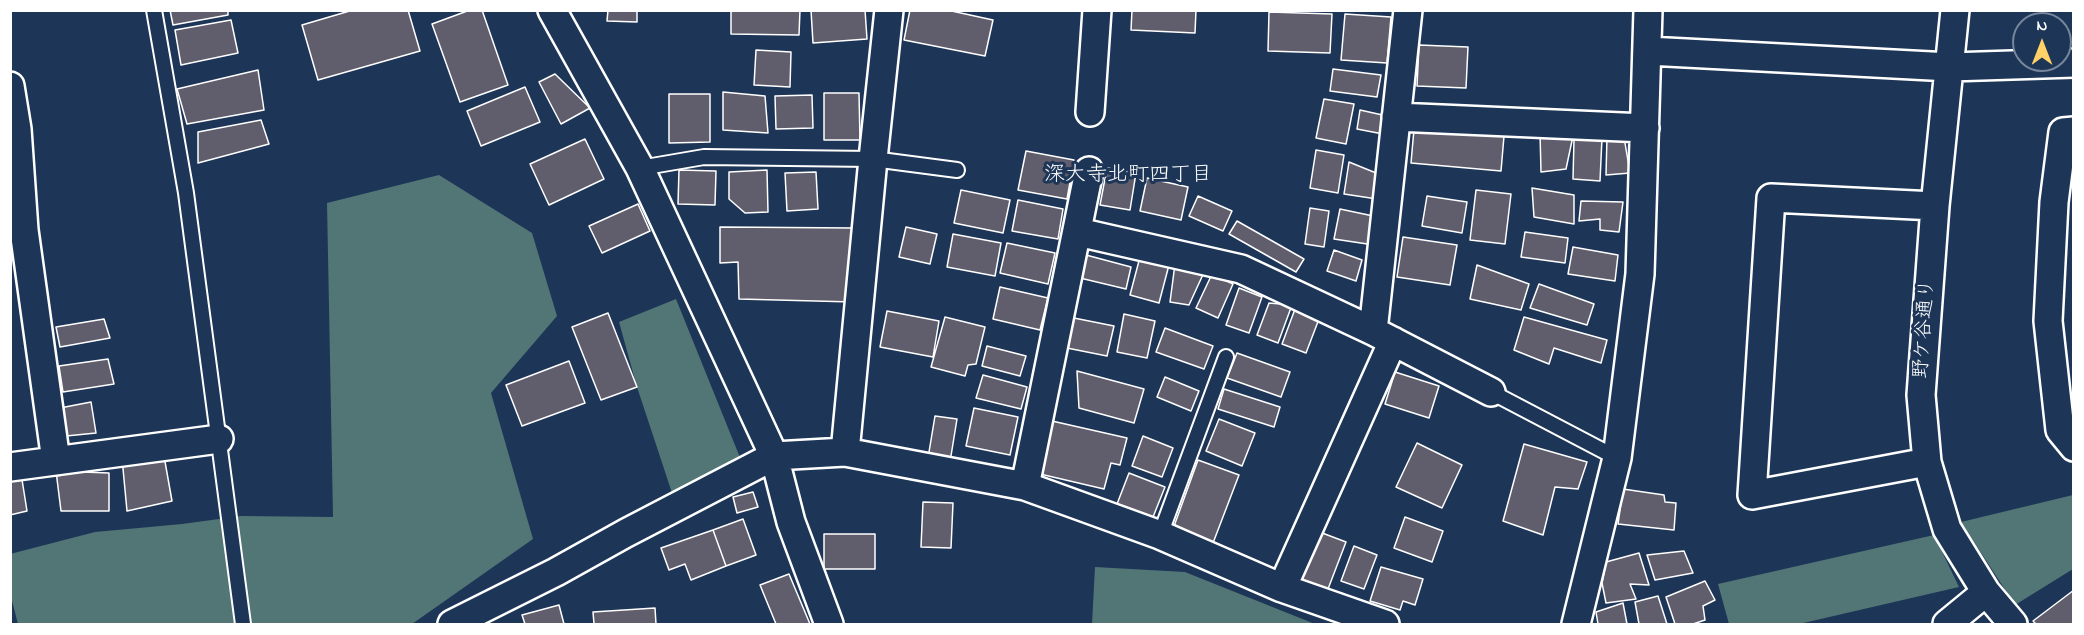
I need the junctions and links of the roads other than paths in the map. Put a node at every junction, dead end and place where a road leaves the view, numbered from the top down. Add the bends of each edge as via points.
1 (154, 10) edge
2 (552, 10) edge
3 (889, 10) edge
4 (1097, 10) edge
5 (1408, 10) edge
6 (1648, 10) edge
7 (1955, 10) edge
8 (1648, 51) junction
9 (2073, 63) edge
10 (1950, 67) junction
11 (10, 86) edge
12 (1090, 112) dead end
13 (1396, 117) junction
14 (1645, 128) junction
15 (2073, 131) edge
16 (873, 159) junction
17 (640, 168) junction
18 (957, 170) dead end
19 (1089, 171) dead end
20 (1935, 206) junction
21 (1078, 232) junction
22 (1383, 336) junction
23 (1226, 357) dead end
24 (1491, 392) joint
25 (219, 439) junction
26 (2073, 447) edge
27 (845, 452) junction
28 (774, 456) junction
29 (1617, 458) junction
30 (56, 461) junction
31 (1927, 462) junction
32 (10, 467) edge
33 (1025, 486) junction
34 (1160, 535) junction
35 (1282, 588) junction
36 (1986, 592) junction
37 (243, 624) edge
38 (452, 624) edge
39 (829, 624) edge
40 (1385, 624) edge
41 (1576, 624) edge
42 (1947, 624) edge
43 (2013, 624) edge

1 - 25 lane via 186,193
2 - 17 street
3 - 16 street
4 - 12 street
5 - 13 street
6 - 8 street
7 - 10 street, 野ケ谷通り
8 - 10 street
8 - 14 street
9 - 10 street
10 - 20 street, 野ケ谷通り
11 - 30 street via 24,230
13 - 14 street
13 - 22 street
14 - 29 street via 1640,274
15 - 26 street via 2063,132 2054,202 2048,321 2060,430
16 - 17 lane via 704,157
16 - 18 lane
16 - 27 street
17 - 28 street
19 - 21 street
20 - 31 street, 野ケ谷通り via 1921,396
20 - 31 street via 1771,198 1752,495
21 - 22 street via 1240,269
21 - 33 street
22 - 24 street
22 - 35 street
23 - 34 lane
24 - 29 lane
25 - 30 street
25 - 37 lane
27 - 28 street
27 - 33 street
28 - 38 street
28 - 39 street via 791,522
29 - 41 street
30 - 32 street
31 - 36 street, 野ケ谷通り via 1947,529
33 - 34 street
34 - 35 street
35 - 40 street
36 - 42 street
36 - 43 street, 野ケ谷通り

